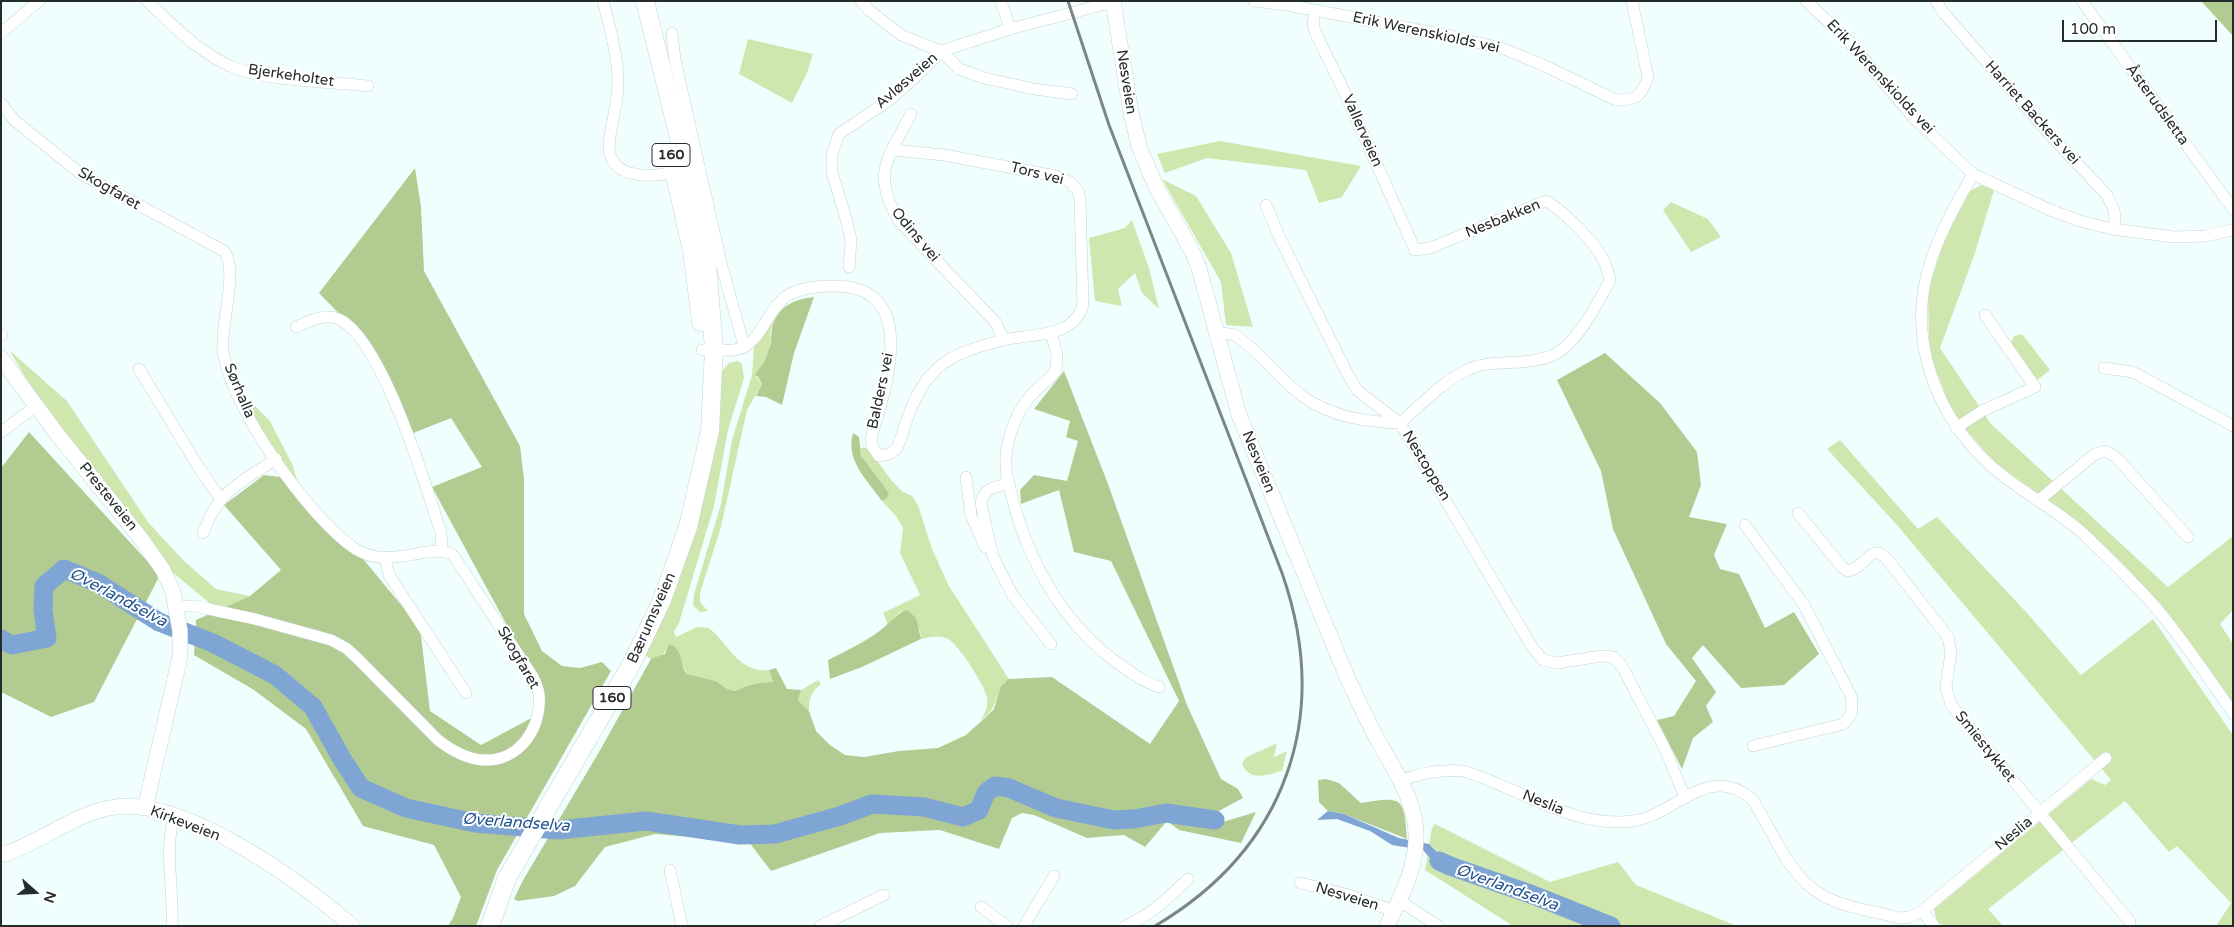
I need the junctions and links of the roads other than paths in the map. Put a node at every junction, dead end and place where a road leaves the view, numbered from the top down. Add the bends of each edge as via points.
1 (39, 1) edge
2 (147, 1) edge
3 (603, 1) edge
4 (645, 1) edge
5 (861, 1) edge
6 (1001, 1) edge
7 (1254, 1) edge
8 (1632, 1) edge
9 (1806, 1) edge
10 (1936, 1) edge
11 (2082, 1) edge
12 (1113, 2) edge
13 (1268, 2) edge
14 (1314, 11) junction
15 (1010, 29) junction
16 (1, 33) edge
17 (672, 34) dead end
18 (941, 51) junction
19 (368, 86) dead end
20 (1072, 94) dead end
21 (1, 103) edge
22 (911, 114) dead end
23 (893, 150) junction
24 (680, 171) junction
25 (1973, 174) junction
26 (1266, 205) dead end
27 (2233, 209) edge
28 (2112, 229) junction
29 (2233, 230) edge
30 (1415, 250) joint
31 (228, 256) joint
32 (849, 267) dead end
33 (1984, 315) dead end
34 (296, 327) dead end
35 (1051, 333) junction
36 (1217, 333) junction
37 (1004, 340) junction
38 (744, 346) junction
39 (708, 350) junction
40 (1, 358) edge
41 (2104, 368) dead end
42 (138, 369) dead end
43 (36, 407) junction
44 (1400, 423) junction
45 (2233, 426) edge
46 (1956, 428) junction
47 (1, 432) edge
48 (276, 460) junction
49 (966, 477) dead end
50 (1008, 484) junction
51 (222, 499) junction
52 (2039, 500) junction
53 (1798, 513) dead end
54 (1745, 525) dead end
55 (203, 533) dead end
56 (2188, 537) dead end
57 (990, 548) junction
58 (442, 550) junction
59 (385, 558) junction
60 (174, 599) junction
61 (1050, 644) dead end
62 (1159, 687) dead end
63 (466, 693) dead end
64 (2233, 713) edge
65 (1753, 746) dead end
66 (2106, 758) dead end
67 (1400, 781) junction
68 (1685, 797) junction
69 (145, 808) junction
70 (2038, 813) junction
71 (174, 816) junction
72 (2, 853) edge
73 (670, 870) dead end
74 (1054, 876) dead end
75 (1188, 879) dead end
76 (1300, 883) dead end
77 (884, 895) dead end
78 (1397, 906) junction
79 (981, 907) dead end
80 (1922, 911) junction
81 (2130, 922) dead end
82 (172, 926) edge
83 (352, 926) edge
84 (490, 926) edge
85 (682, 926) edge
86 (820, 926) edge
87 (1006, 926) edge
88 (1024, 926) edge
89 (1125, 926) edge
90 (1387, 926) edge
91 (1438, 926) edge
92 (1934, 926) edge

1 - 16 street
2 - 19 street, Bjerkeholtet via 202,49 236,68 298,80
3 - 24 street via 618,71 610,155 618,167 632,174 660,176
4 - 24 main road, Bærumsveien / 160 via 664,73
5 - 18 street via 901,35
6 - 15 street
7 - 13 street, Erik Werenskiolds vei
8 - 14 street, Erik Werenskiolds vei via 1648,76 1645,88 1628,100 1616,100 1504,49
9 - 25 street, Erik Werenskiolds vei via 1846,38 1913,117
10 - 28 street, Harriet Backers vei via 2040,123 2107,195 2114,210
11 - 27 street, Åsterudsletta
12 - 15 street, Avløsveien
12 - 36 street, Nesveien via 1139,146 1155,185 1196,259
13 - 14 street, Erik Werenskiolds vei
14 - 30 street, Vallerveien via 1316,34
15 - 18 street, Avløsveien
17 - 38 street via 675,60 721,263
18 - 20 street via 959,69 984,78
18 - 32 street, Avløsveien via 892,98 846,127 835,140 832,172 851,240
21 - 31 street, Skogfaret via 14,120 81,174 216,245
22 - 23 street, Odins vei
23 - 35 street, Tors vei via 1024,169 1056,176 1075,187 1080,200 1083,305 1074,321
23 - 37 street, Odins vei via 884,166 889,204 899,221 996,323
24 - 39 main road, Bærumsveien / 160 via 707,265
25 - 28 street, Erik Werenskiolds vei via 2050,210
25 - 46 street via 1946,222 1929,268 1922,304 1924,343 1933,380
26 - 44 street, Nestoppen via 1357,390
28 - 29 street, Erik Werenskiolds vei via 2174,236 2205,236
30 - 44 street, Nesbakken via 1430,248 1546,201 1560,208 1591,243 1604,260 1610,280 1592,314 1559,352 1529,362 1485,364 1466,370
31 - 48 street, Sørhalla via 230,281 223,351 237,394
33 - 46 street via 2035,387 1982,411
34 - 58 street via 322,317 334,317 349,324 361,339 408,432 441,533
35 - 37 street, Balders vei
35 - 50 street via 1057,354 1056,370 1022,406 1014,424 1005,462
36 - 44 street via 1235,336 1290,386 1319,406 1359,420
36 - 67 street, Nesveien via 1232,392 1259,465 1347,677
37 - 38 street, Balders vei via 948,360 923,382 898,447 889,455 879,456 871,438 887,380 891,334 887,317 865,291 835,286 791,294 779,303 758,333
38 - 39 street
39 - 84 main road, Bærumsveien / 160 via 702,458 682,547 662,600 583,749 517,860
40 - 43 street, Presteveien
41 - 45 street via 2133,372
42 - 51 street
43 - 47 street
43 - 60 street, Presteveien via 142,540 163,570
44 - 68 street, Nestoppen via 1532,648 1543,660 1557,663 1601,656 1613,658 1622,666 1666,749
46 - 52 street via 1992,467
48 - 51 street
48 - 59 street, Sørhalla via 338,536 355,549
49 - 57 street via 971,515 984,547
50 - 57 street via 988,490 982,497
50 - 62 street via 1026,541 1047,585 1070,619 1106,654 1145,682
51 - 55 street
52 - 56 street via 2095,454 2105,451 2116,456
52 - 64 street via 2086,537 2161,614
53 - 70 street, Smiestykket via 1848,571 1878,552 1897,571 1948,638 1951,652 1946,687 1950,705
54 - 65 street via 1804,605 1851,696 1853,708 1851,717 1843,724
57 - 61 street via 1013,596
58 - 59 street, Sørhalla
58 - 60 street, Skogfaret via 454,555 533,677 540,693 535,727 526,742 506,756 484,760 452,751 420,724 357,658 331,640
59 - 63 street via 389,575
60 - 69 street, Presteveien via 180,631 178,671
66 - 70 street, Neslia
67 - 68 street, Neslia via 1443,770 1463,771 1574,815 1613,822 1651,816
67 - 78 street, Nesveien via 1414,816 1416,846 1410,875
68 - 80 street, Neslia via 1716,786 1741,791 1752,799 1795,871 1816,892 1846,904 1900,918
69 - 71 street, Kirkeveien
69 - 72 street, Kirkeveien via 123,806 100,810
70 - 80 street, Neslia
70 - 81 street, Smiestykket
71 - 82 street via 169,836
71 - 83 street, Kirkeveien via 217,834 262,859 303,886
73 - 85 street
74 - 88 street
75 - 89 street via 1159,906
76 - 78 street, Nesveien
77 - 86 street
78 - 90 street, Nesveien
78 - 91 street
79 - 87 street
80 - 92 street

